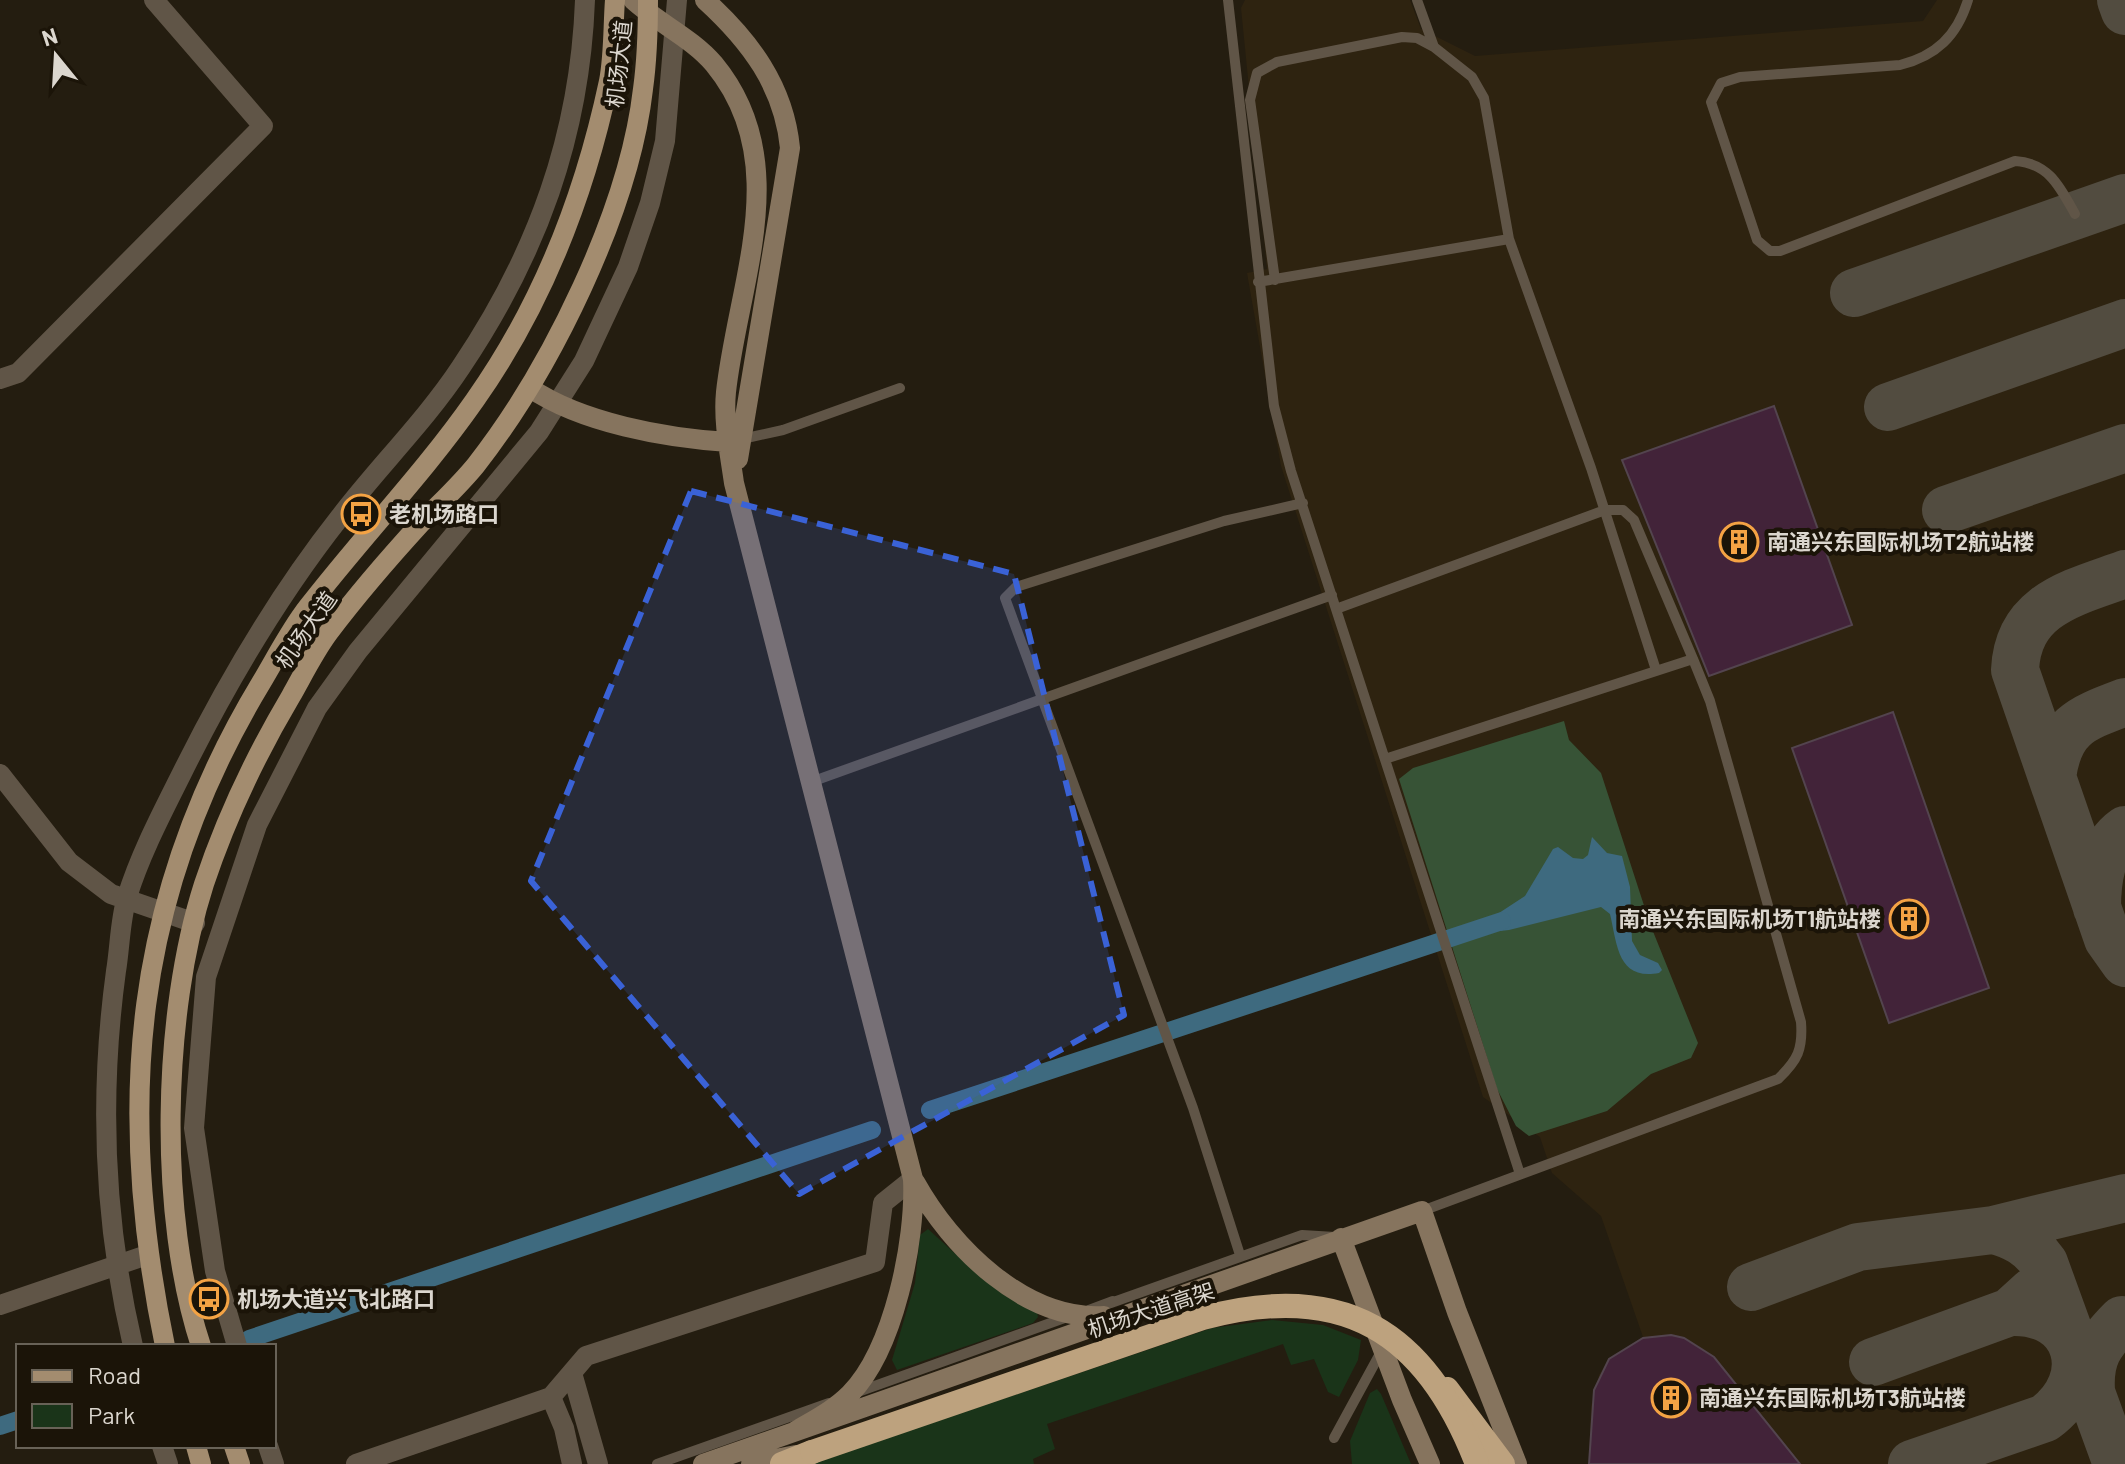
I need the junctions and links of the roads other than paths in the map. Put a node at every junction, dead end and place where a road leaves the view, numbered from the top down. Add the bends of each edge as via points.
1 (154, 0) edge
2 (585, 0) edge
3 (615, 0) edge
4 (677, 0) edge
5 (705, 0) edge
6 (1228, 0) edge
7 (1417, 0) edge
8 (1968, 0) edge
9 (642, 3) edge
10 (675, 30) junction
11 (1434, 47) junction
12 (2075, 214) dead end
13 (1509, 239) junction
14 (1275, 280) junction
15 (1258, 282) junction
16 (0, 379) edge
17 (530, 388) junction
18 (900, 388) dead end
19 (557, 406) junction
20 (734, 440) junction
21 (1303, 503) junction
22 (1605, 510) junction
23 (1332, 595) junction
24 (1336, 609) junction
25 (1693, 659) junction
26 (1656, 670) junction
27 (1042, 700) junction
28 (1385, 759) junction
29 (0, 774) edge
30 (811, 782) junction
31 (126, 900) junction
32 (162, 914) junction
33 (195, 923) junction
34 (1520, 1174) junction
35 (913, 1179) junction
36 (1422, 1211) junction
37 (1341, 1238) junction
38 (147, 1255) junction
39 (1240, 1255) junction
40 (117, 1267) junction
41 (0, 1305) edge
42 (1119, 1308) junction
43 (1076, 1317) junction
44 (1053, 1340) junction
45 (133, 1344) edge
46 (165, 1344) edge
47 (201, 1344) edge
48 (236, 1344) edge
49 (1383, 1349) junction
50 (1416, 1358) junction
51 (572, 1373) junction
52 (847, 1396) junction
53 (551, 1397) junction
54 (794, 1432) junction
55 (1334, 1438) dead end
56 (812, 1452) junction
57 (356, 1464) edge
58 (572, 1464) edge
59 (598, 1464) edge
60 (657, 1464) edge
61 (703, 1464) edge
62 (751, 1464) edge
63 (782, 1464) edge
64 (1430, 1464) edge
65 (1477, 1464) edge
66 (1503, 1464) edge
67 (1517, 1464) edge

1 - 16 street via 263,126 18,373
2 - 31 street via 583,63 567,138 523,261 460,368 338,519 248,648 158,821
3 - 32 main road, 机场大道 via 610,78 579,190 541,291 474,402 306,609 227,739 174,870
4 - 10 street
5 - 20 street via 767,70 790,148
6 - 15 lane
7 - 11 lane
8 - 12 lane via 1946,42 1919,60 1721,83 1711,102 1757,240 1770,251 1780,251 2015,161 2043,168
9 - 10 street
9 - 17 main road, 机场大道 via 643,91 618,196
10 - 19 street via 665,141 650,203 628,267
10 - 20 street via 712,61 727,82 756,155 758,204 726,394
11 - 13 lane via 1472,77 1484,98
11 - 14 lane via 1402,37 1277,62 1257,73 1250,100
13 - 14 lane
13 - 22 lane
14 - 15 lane
15 - 21 lane via 1274,406
17 - 19 street
17 - 33 main road, 机场大道 via 475,466 327,635 256,754 204,885
18 - 20 lane via 783,430
19 - 20 street via 680,439
19 - 48 street via 317,708 257,825 206,977 194,1128 215,1271
20 - 30 street via 734,483
21 - 23 lane
21 - 27 lane via 1224,521 1010,590 1006,604
22 - 24 lane
22 - 25 lane via 1623,510 1634,520
22 - 26 lane
23 - 24 lane
23 - 27 lane
24 - 28 lane
25 - 26 lane
25 - 34 lane via 1710,701 1797,1003 1803,1045 1797,1061 1778,1079
26 - 28 lane
27 - 30 lane
27 - 39 lane via 1180,1072
28 - 34 lane
29 - 31 street via 69,862
30 - 35 street
31 - 32 street
31 - 40 street via 105,1071
32 - 33 street
32 - 38 main road, 机场大道 via 152,954 140,1062 139,1159
33 - 47 main road, 机场大道 via 174,1060 171,1152 179,1242
34 - 36 lane
35 - 43 street via 931,1212 982,1265 1052,1310
35 - 51 street via 883,1203 875,1262 586,1356
35 - 52 street via 915,1211 899,1293 866,1370
36 - 37 street
36 - 67 street
37 - 39 lane via 1302,1235
37 - 42 street
37 - 49 street
38 - 40 street
38 - 46 main road, 机场大道
39 - 42 lane
40 - 41 street
40 - 45 street
42 - 43 street
42 - 44 street
43 - 44 lane
43 - 52 lane
44 - 54 street
49 - 55 lane
49 - 64 street
50 - 56 highway, 机场大道高架, bridge via 1364,1321 1337,1311 1306,1304 1240,1308
50 - 65 highway, 机场大道高架, bridge via 1443,1394
50 - 66 highway, bridge via 1465,1410
51 - 53 street
51 - 59 street
52 - 54 street
52 - 60 lane
53 - 57 street
53 - 58 street
54 - 61 street
56 - 62 street
56 - 63 highway, 机场大道高架

